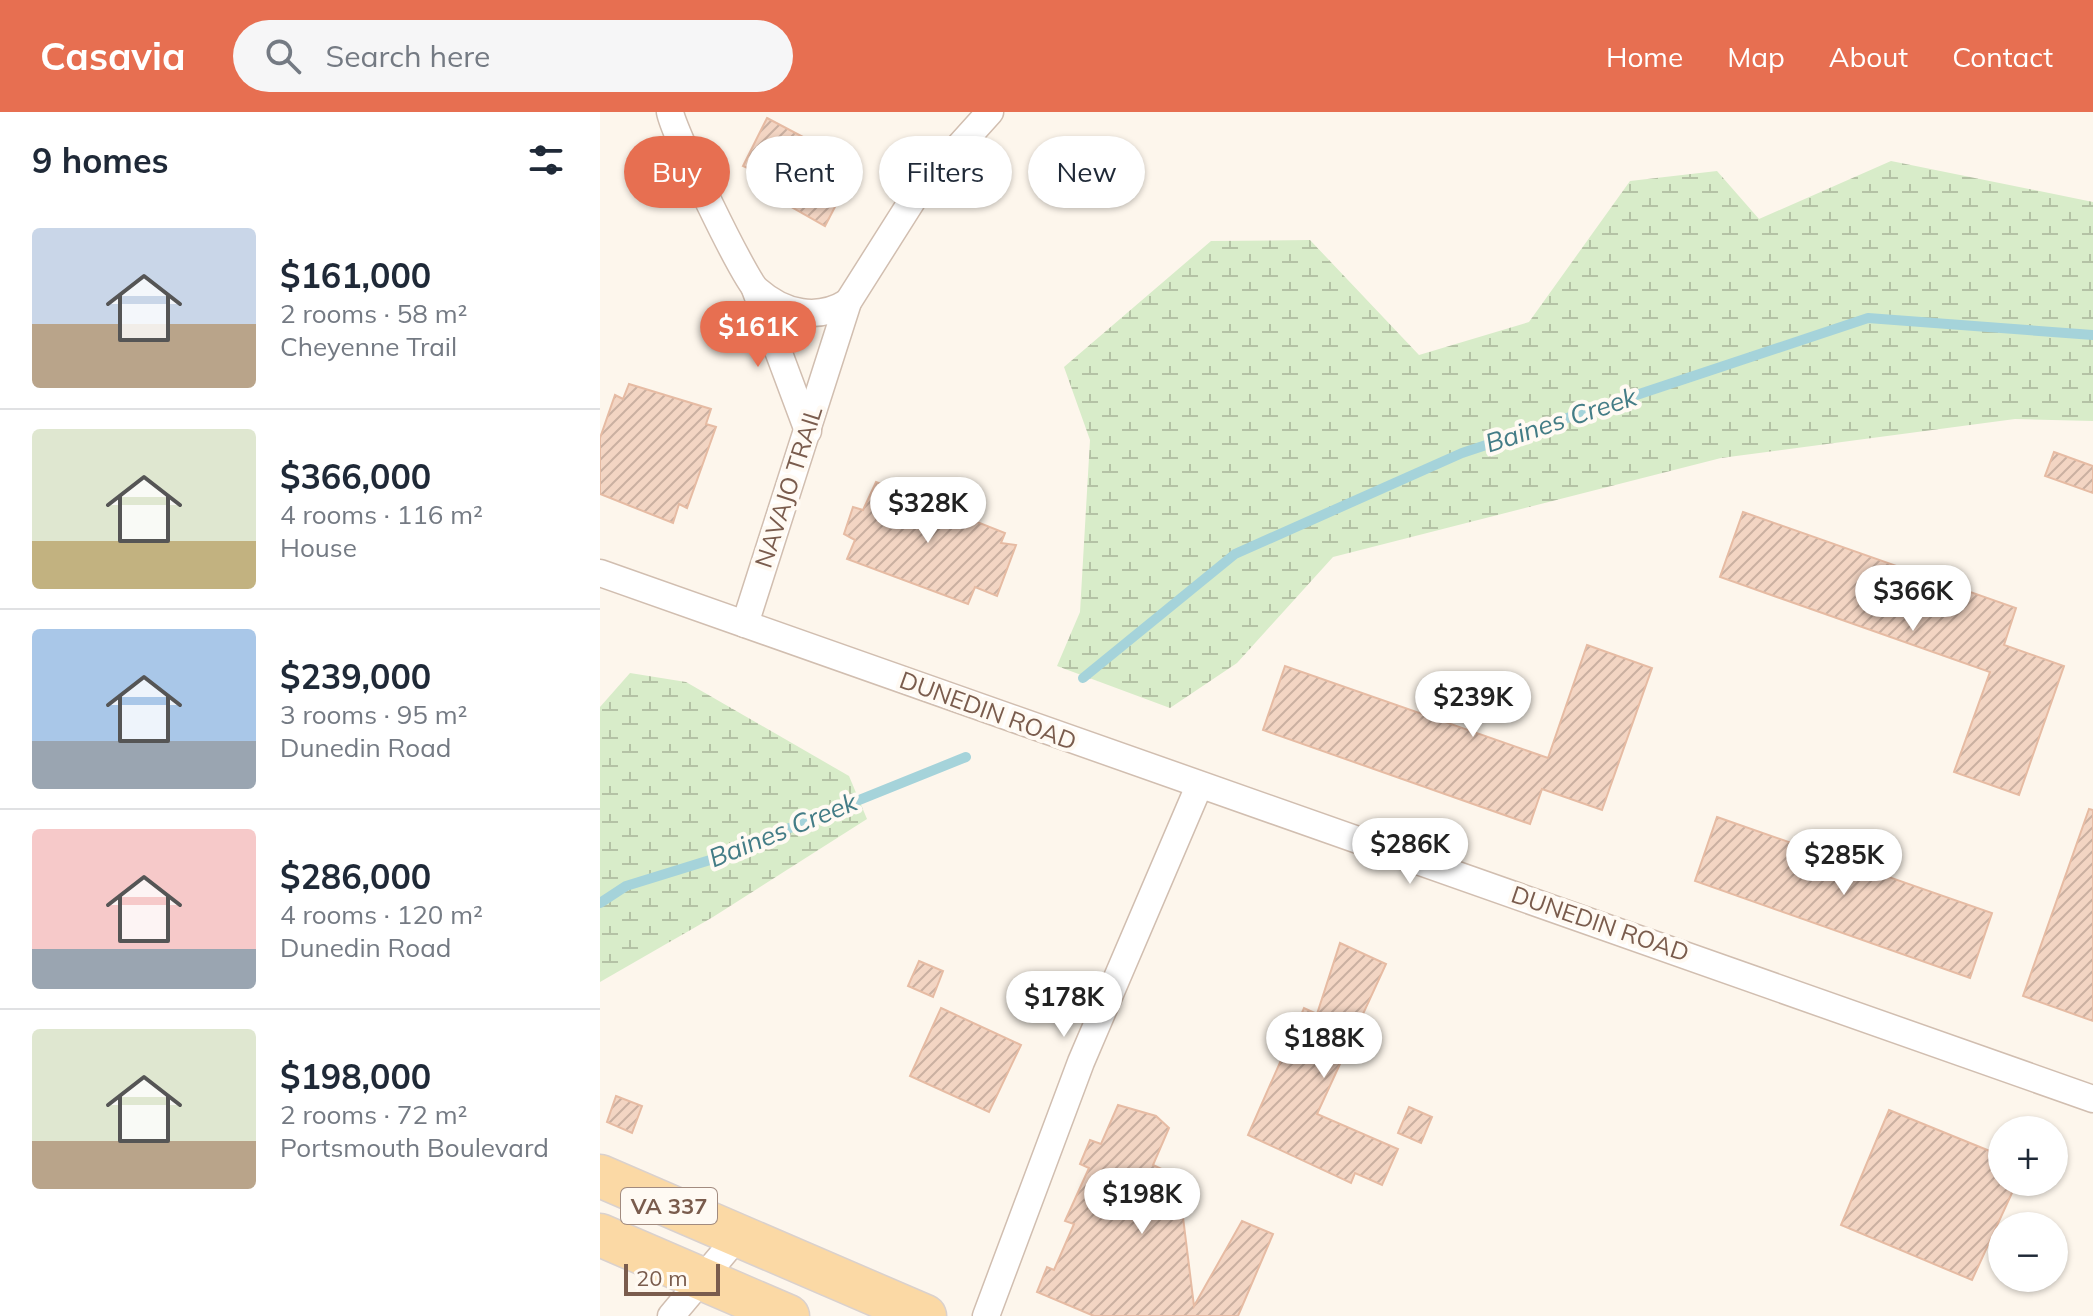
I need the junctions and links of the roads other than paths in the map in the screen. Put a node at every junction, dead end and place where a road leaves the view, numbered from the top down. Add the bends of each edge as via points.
1 (670, 112) edge
2 (990, 112) edge
3 (755, 289) junction
4 (848, 302) junction
5 (808, 431) junction
6 (600, 573) edge
7 (745, 624) junction
8 (1199, 786) junction
9 (2093, 1099) edge
10 (600, 1176) edge
11 (600, 1235) edge
12 (738, 1236) junction
13 (702, 1279) junction
14 (671, 1316) edge
15 (788, 1316) edge
16 (925, 1316) edge
17 (986, 1316) edge

1 - 3 street via 684,155
2 - 4 street, NAVAJO TRAIL via 917,193
3 - 4 street via 781,305 813,314 832,313
3 - 5 street
4 - 5 street, NAVAJO TRAIL
5 - 7 street, NAVAJO TRAIL
6 - 7 street, DUNEDIN ROAD
7 - 8 street, DUNEDIN ROAD
8 - 9 street, DUNEDIN ROAD via 1611,926
8 - 17 street via 1081,1062
10 - 12 main road, VA 337
11 - 13 main road, VA 337
12 - 13 street
12 - 16 main road, VA 337
13 - 14 street
13 - 15 main road, VA 337

